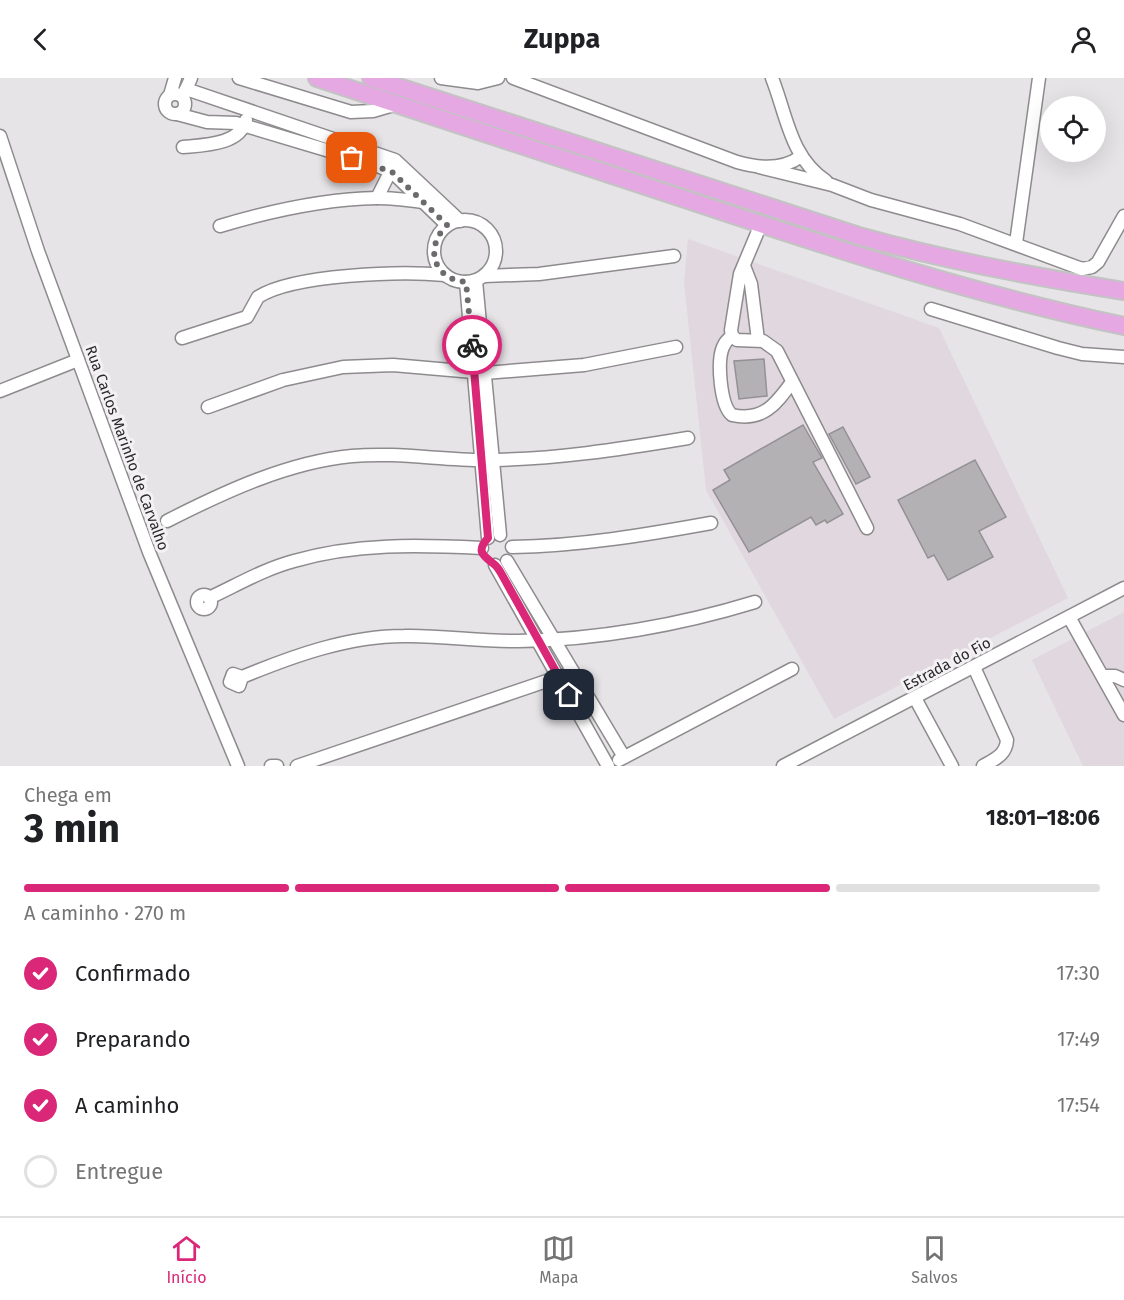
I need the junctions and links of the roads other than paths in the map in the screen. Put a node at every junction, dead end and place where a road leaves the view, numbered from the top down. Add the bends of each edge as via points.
1 (175, 78) edge
2 (239, 78) edge
3 (317, 78) edge
4 (441, 78) edge
5 (498, 78) edge
6 (513, 78) edge
7 (772, 78) edge
8 (1039, 78) edge
9 (379, 80) edge
10 (187, 88) edge
11 (170, 95) junction
12 (397, 104) junction
13 (249, 110) junction
14 (177, 114) junction
15 (245, 126) junction
16 (0, 136) edge
17 (183, 147) dead end
18 (800, 157) junction
19 (393, 166) junction
20 (759, 167) junction
21 (832, 185) junction
22 (377, 198) junction
23 (423, 202) junction
24 (1124, 216) edge
25 (460, 221) junction
26 (447, 225) junction
27 (761, 225) junction
28 (220, 226) dead end
29 (1016, 243) junction
30 (674, 256) dead end
31 (744, 266) junction
32 (1089, 268) junction
33 (445, 275) junction
34 (475, 280) junction
35 (1086, 285) junction
36 (1124, 291) edge
37 (931, 309) dead end
38 (1124, 326) edge
39 (732, 336) junction
40 (182, 338) dead end
41 (758, 340) junction
42 (676, 347) dead end
43 (1124, 357) edge
44 (78, 360) junction
45 (480, 373) junction
46 (792, 382) junction
47 (0, 391) edge
48 (208, 407) dead end
49 (688, 438) dead end
50 (481, 460) junction
51 (494, 460) junction
52 (167, 522) dead end
53 (711, 523) dead end
54 (867, 528) dead end
55 (490, 540) junction
56 (512, 547) junction
57 (501, 563) junction
58 (1124, 588) edge
59 (209, 598) dead end
60 (755, 602) dead end
61 (1070, 616) junction
62 (553, 638) junction
63 (537, 640) junction
64 (974, 667) junction
65 (792, 669) dead end
66 (573, 672) junction
67 (1102, 676) junction
68 (242, 677) dead end
69 (559, 678) junction
70 (1124, 680) edge
71 (915, 698) junction
72 (1124, 715) edge
73 (624, 757) junction
74 (238, 766) edge
75 (272, 766) edge
76 (277, 766) edge
77 (297, 766) edge
78 (608, 766) edge
79 (783, 766) edge
80 (952, 766) edge
81 (983, 766) edge

1 - 11 street
2 - 12 street via 351,112
3 - 12 highway
4 - 5 street via 478,83
6 - 20 street via 722,158
7 - 18 street
8 - 29 street
9 - 35 highway via 862,237 933,257
10 - 11 street
10 - 13 street
10 - 14 street via 184,108
11 - 14 street via 165,99 165,107 170,114
12 - 27 highway
13 - 15 street
13 - 19 street
14 - 15 street
15 - 17 street via 231,139
15 - 19 street via 374,164
16 - 44 street, Rua Carlos Marinho de Carvalho
18 - 20 street via 779,166
18 - 21 street
19 - 22 street
19 - 23 street
19 - 25 street
20 - 21 street
21 - 29 street
22 - 23 street
22 - 28 street via 288,208
23 - 26 street
24 - 32 street via 1098,262
25 - 26 street
25 - 34 street via 477,222 492,235 494,265
26 - 33 street via 434,253 436,264
27 - 31 street
27 - 38 highway via 933,279
29 - 32 street via 1082,269
30 - 34 street
31 - 39 street
31 - 41 street via 751,284
32 - 35 street
33 - 34 street via 457,281
33 - 40 street via 374,273 295,285 258,297 247,317
34 - 45 street
35 - 36 highway
37 - 43 street via 1082,354
39 - 41 street via 737,340
39 - 46 street via 725,342 721,357 724,403 732,415 751,417 768,411
41 - 46 street via 773,347
42 - 45 street via 584,365
44 - 47 street
44 - 74 street, Rua Carlos Marinho de Carvalho via 149,552
45 - 48 street via 393,365 343,367 283,380
45 - 50 street
45 - 51 street
46 - 54 street
49 - 51 street
50 - 51 street
50 - 52 street via 402,455 352,456 316,462 271,476
50 - 55 street
51 - 55 street
53 - 56 street via 612,540
55 - 56 street via 506,538
55 - 57 street via 485,559
55 - 59 street via 333,551 264,571
56 - 57 street
57 - 62 street
57 - 63 street
58 - 61 street, Estrada do Fio
60 - 62 street via 702,619 658,627
61 - 64 street, Estrada do Fio
61 - 67 street
62 - 63 street
62 - 66 street
63 - 68 street via 402,636 366,640 325,647
63 - 69 street
64 - 71 street, Estrada do Fio
64 - 81 street via 1007,740 1000,757
65 - 73 street
66 - 69 street
66 - 73 street
67 - 70 street
67 - 72 street
69 - 77 street
69 - 78 street
71 - 79 street, Estrada do Fio
71 - 80 street
73 - 78 street
75 - 76 street

